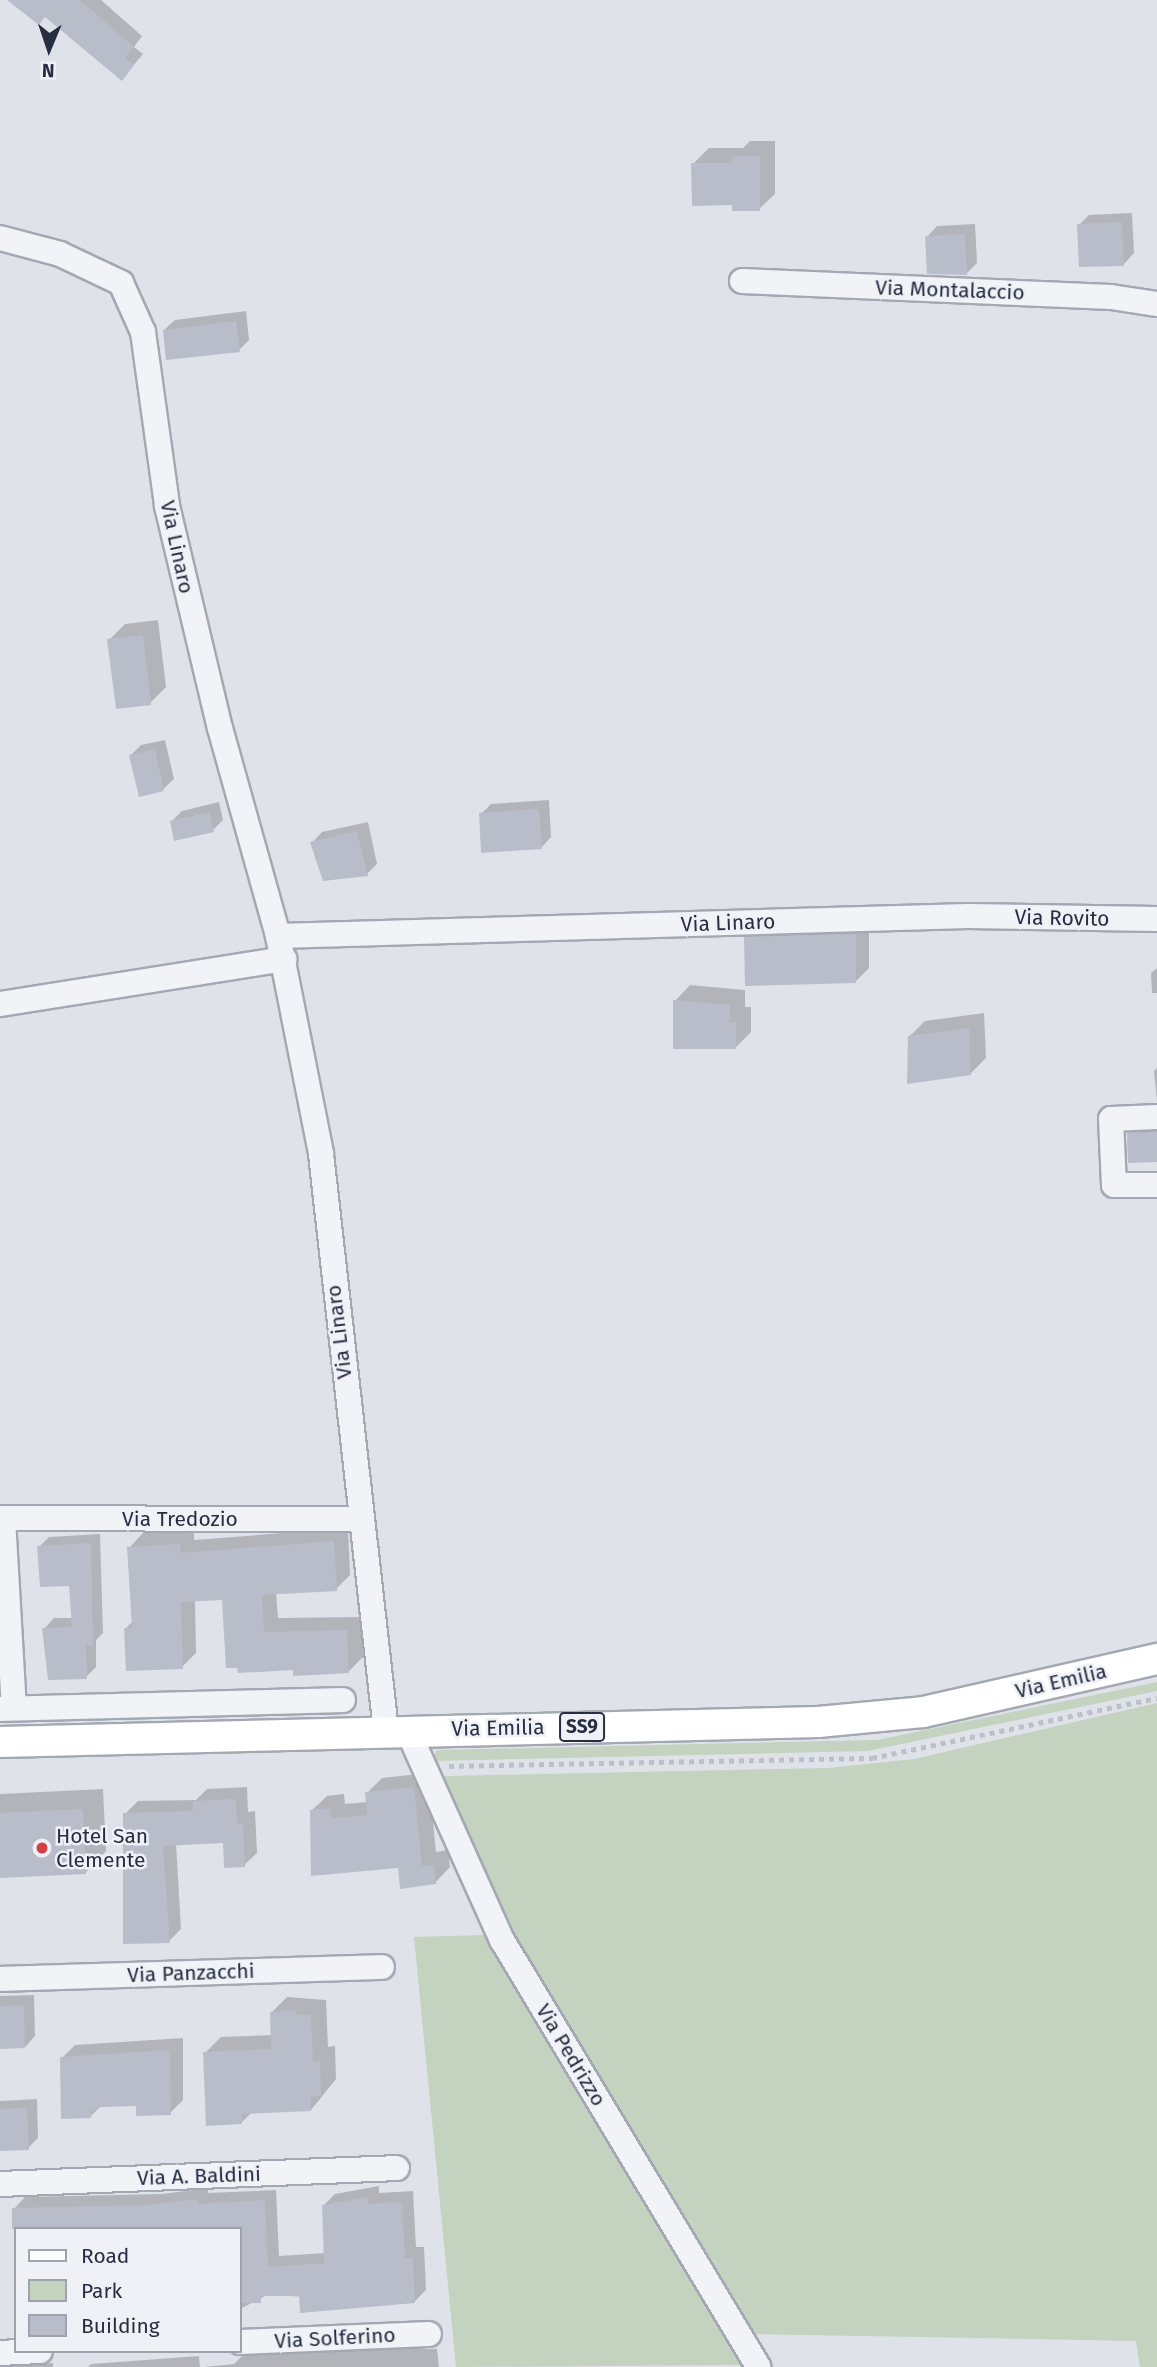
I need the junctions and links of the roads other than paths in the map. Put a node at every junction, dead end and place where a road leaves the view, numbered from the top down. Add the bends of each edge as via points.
1 (0, 238) edge
2 (742, 281) dead end
3 (1157, 304) edge
4 (968, 916) joint
5 (1157, 919) edge
6 (281, 948) junction
7 (0, 1004) edge
8 (1157, 1117) edge
9 (1157, 1185) edge
10 (2, 1518) edge
11 (361, 1518) junction
12 (1157, 1659) edge
13 (343, 1700) dead end
14 (7, 1709) edge
15 (397, 1731) junction
16 (0, 1742) edge
17 (382, 1967) dead end
18 (0, 1979) edge
19 (397, 2168) dead end
20 (0, 2184) edge
21 (429, 2334) dead end
22 (242, 2343) edge
23 (759, 2367) edge

1 - 6 street, Via Linaro via 89,265 121,283 134,304 143,332 164,492 183,580
2 - 3 street, Via Montalaccio via 1111,297
4 - 5 street, Via Rovito
4 - 6 street, Via Linaro
6 - 7 street
6 - 11 street, Via Linaro via 321,1154
8 - 9 street via 1111,1119 1114,1185
10 - 11 street, Via Tredozio
10 - 14 street
11 - 15 street, Via Linaro
12 - 15 main road, Via Emilia / SS9 via 923,1712 818,1723
13 - 14 street
15 - 16 main road, Via Emilia / SS9
15 - 23 street, Via Pedrizzo via 502,1940
17 - 18 street, Via Panzacchi
19 - 20 street, Via A. Baldini
21 - 22 street, Via Solferino

